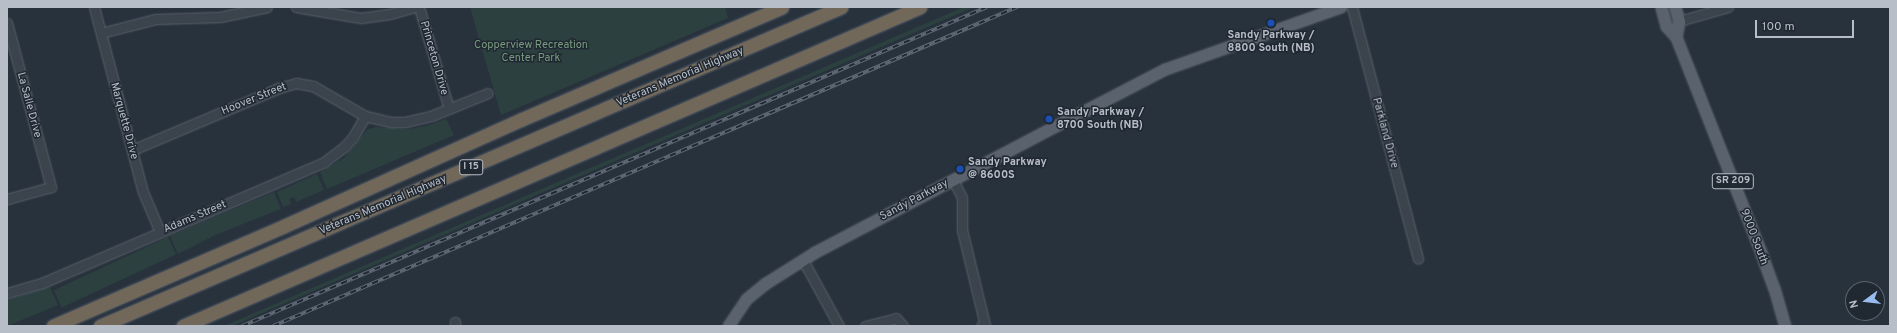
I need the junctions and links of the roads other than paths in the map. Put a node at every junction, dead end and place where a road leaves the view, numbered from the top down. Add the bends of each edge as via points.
1 (94, 7) edge
2 (267, 7) edge
3 (296, 7) edge
4 (414, 7) edge
5 (419, 7) edge
6 (782, 7) edge
7 (841, 7) edge
8 (920, 7) edge
9 (1340, 7) edge
10 (1352, 7) edge
11 (1661, 7) edge
12 (1675, 7) edge
13 (1728, 7) edge
14 (1679, 21) junction
15 (7, 23) edge
16 (101, 34) junction
17 (1676, 37) junction
18 (488, 92) dead end
19 (449, 109) junction
20 (365, 116) junction
21 (132, 150) junction
22 (953, 180) junction
23 (7, 199) edge
24 (160, 232) junction
25 (1418, 259) dead end
26 (803, 260) junction
27 (7, 293) edge
28 (53, 326) edge
29 (100, 326) edge
30 (183, 326) edge
31 (728, 326) edge
32 (840, 326) edge
33 (864, 326) edge
34 (903, 326) edge
35 (981, 326) edge
36 (1785, 326) edge

1 - 16 street, Marquette Drive
2 - 16 street via 220,17 156,19
3 - 4 street via 361,18
5 - 19 street, Princeton Drive
6 - 28 highway
7 - 29 highway, Veterans Memorial Highway / I 15
8 - 30 highway
9 - 22 main road, Sandy Parkway via 1165,69
10 - 25 street, Parkland Drive
11 - 17 main road, 9000 South / SR 209 via 1666,26
12 - 14 main road
13 - 14 street
14 - 17 main road
15 - 23 street, La Salle Drive via 51,187
16 - 21 street, Marquette Drive
17 - 36 main road, 9000 South / SR 209 via 1774,288
18 - 19 street, Hoover Street
19 - 20 street, Hoover Street via 405,122
20 - 21 street, Hoover Street via 313,86 296,83
20 - 24 street, Adams Street via 345,146 324,162
21 - 24 street, Marquette Drive via 144,192
22 - 26 main road, Sandy Parkway
22 - 35 street via 962,198 962,230 985,325
24 - 27 street, Adams Street via 42,283
26 - 31 main road, Sandy Parkway via 746,299
26 - 32 street
33 - 34 street via 896,318

